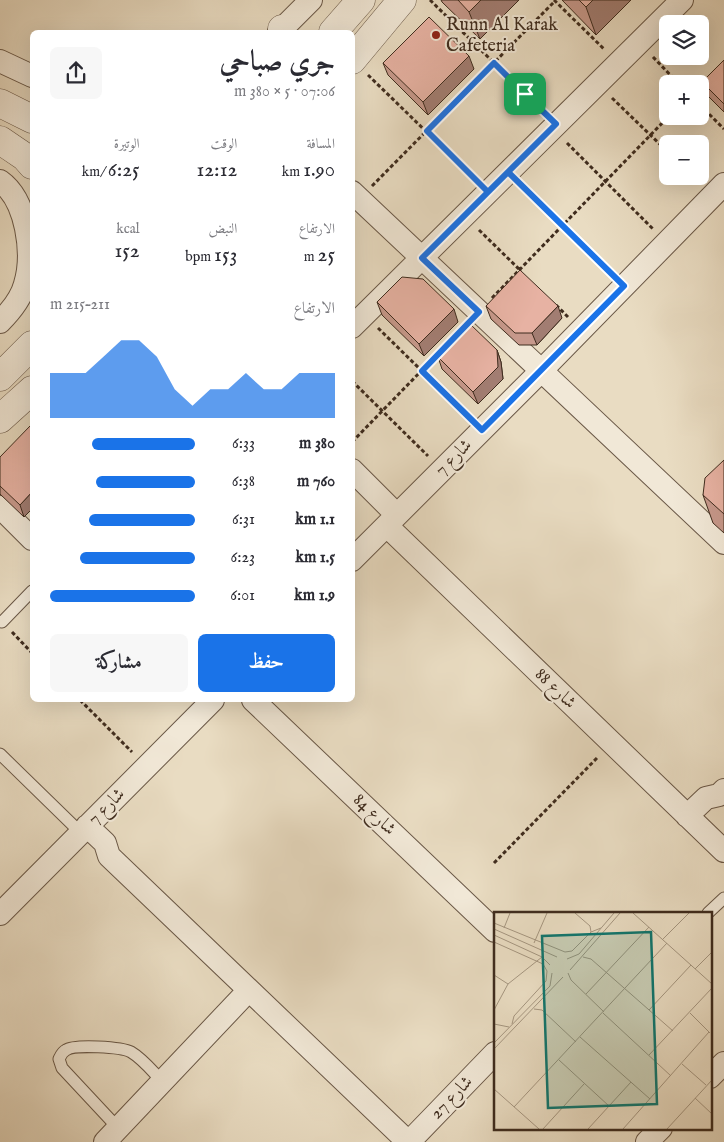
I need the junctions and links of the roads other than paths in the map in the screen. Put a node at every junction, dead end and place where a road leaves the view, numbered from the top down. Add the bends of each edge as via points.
1 (311, 0) edge
2 (361, 0) edge
3 (402, 0) edge
4 (682, 0) edge
5 (282, 30) edge
6 (335, 30) edge
7 (0, 61) edge
8 (359, 67) edge
9 (30, 75) edge
10 (0, 103) edge
11 (30, 118) edge
12 (0, 140) edge
13 (30, 163) edge
14 (0, 181) edge
15 (724, 184) edge
16 (356, 196) edge
17 (422, 258) junction
18 (359, 321) edge
19 (0, 322) edge
20 (19, 350) edge
21 (542, 371) junction
22 (0, 377) edge
23 (30, 392) edge
24 (0, 419) edge
25 (355, 474) edge
26 (0, 507) edge
27 (392, 520) junction
28 (29, 529) edge
29 (724, 543) edge
30 (355, 557) edge
31 (30, 593) edge
32 (2, 622) road end
33 (255, 702) edge
34 (204, 703) edge
35 (0, 754) edge
36 (722, 792) edge
37 (693, 822) junction
38 (82, 832) junction
39 (724, 851) edge
40 (724, 898) edge
41 (709, 912) edge
42 (0, 914) edge
43 (494, 930) edge
44 (249, 990) junction
45 (494, 1054) edge
46 (724, 1063) edge
47 (712, 1075) edge
48 (162, 1082) junction
49 (658, 1130) edge
50 (112, 1135) edge
51 (408, 1142) edge
52 (647, 1142) edge

1 - 5 street
2 - 6 street
3 - 8 street
4 - 17 street
7 - 9 street
10 - 11 street
12 - 13 street
14 - 19 street via 19,205 29,267 18,301
15 - 21 street, شارع 7
16 - 17 street
17 - 18 street
17 - 21 street
20 - 22 street
21 - 27 street, شارع 7
21 - 29 street via 703,510
23 - 24 street
25 - 27 street, شارع 88
26 - 28 street
27 - 30 street, شارع 7
27 - 37 street, شارع 88
31 - 32 lane
33 - 43 street, شارع 84
34 - 38 street, شارع 7
35 - 38 lane
36 - 37 street via 706,798
37 - 39 street, شارع 88
38 - 42 street, شارع 7
38 - 44 street via 105,843 108,856
40 - 41 lane
44 - 48 street
44 - 51 street
45 - 51 street, شارع 27
46 - 47 street
48 - 50 street
48 - 50 lane via 136,1055 125,1049 71,1047 63,1051 59,1059 62,1068
49 - 52 street

